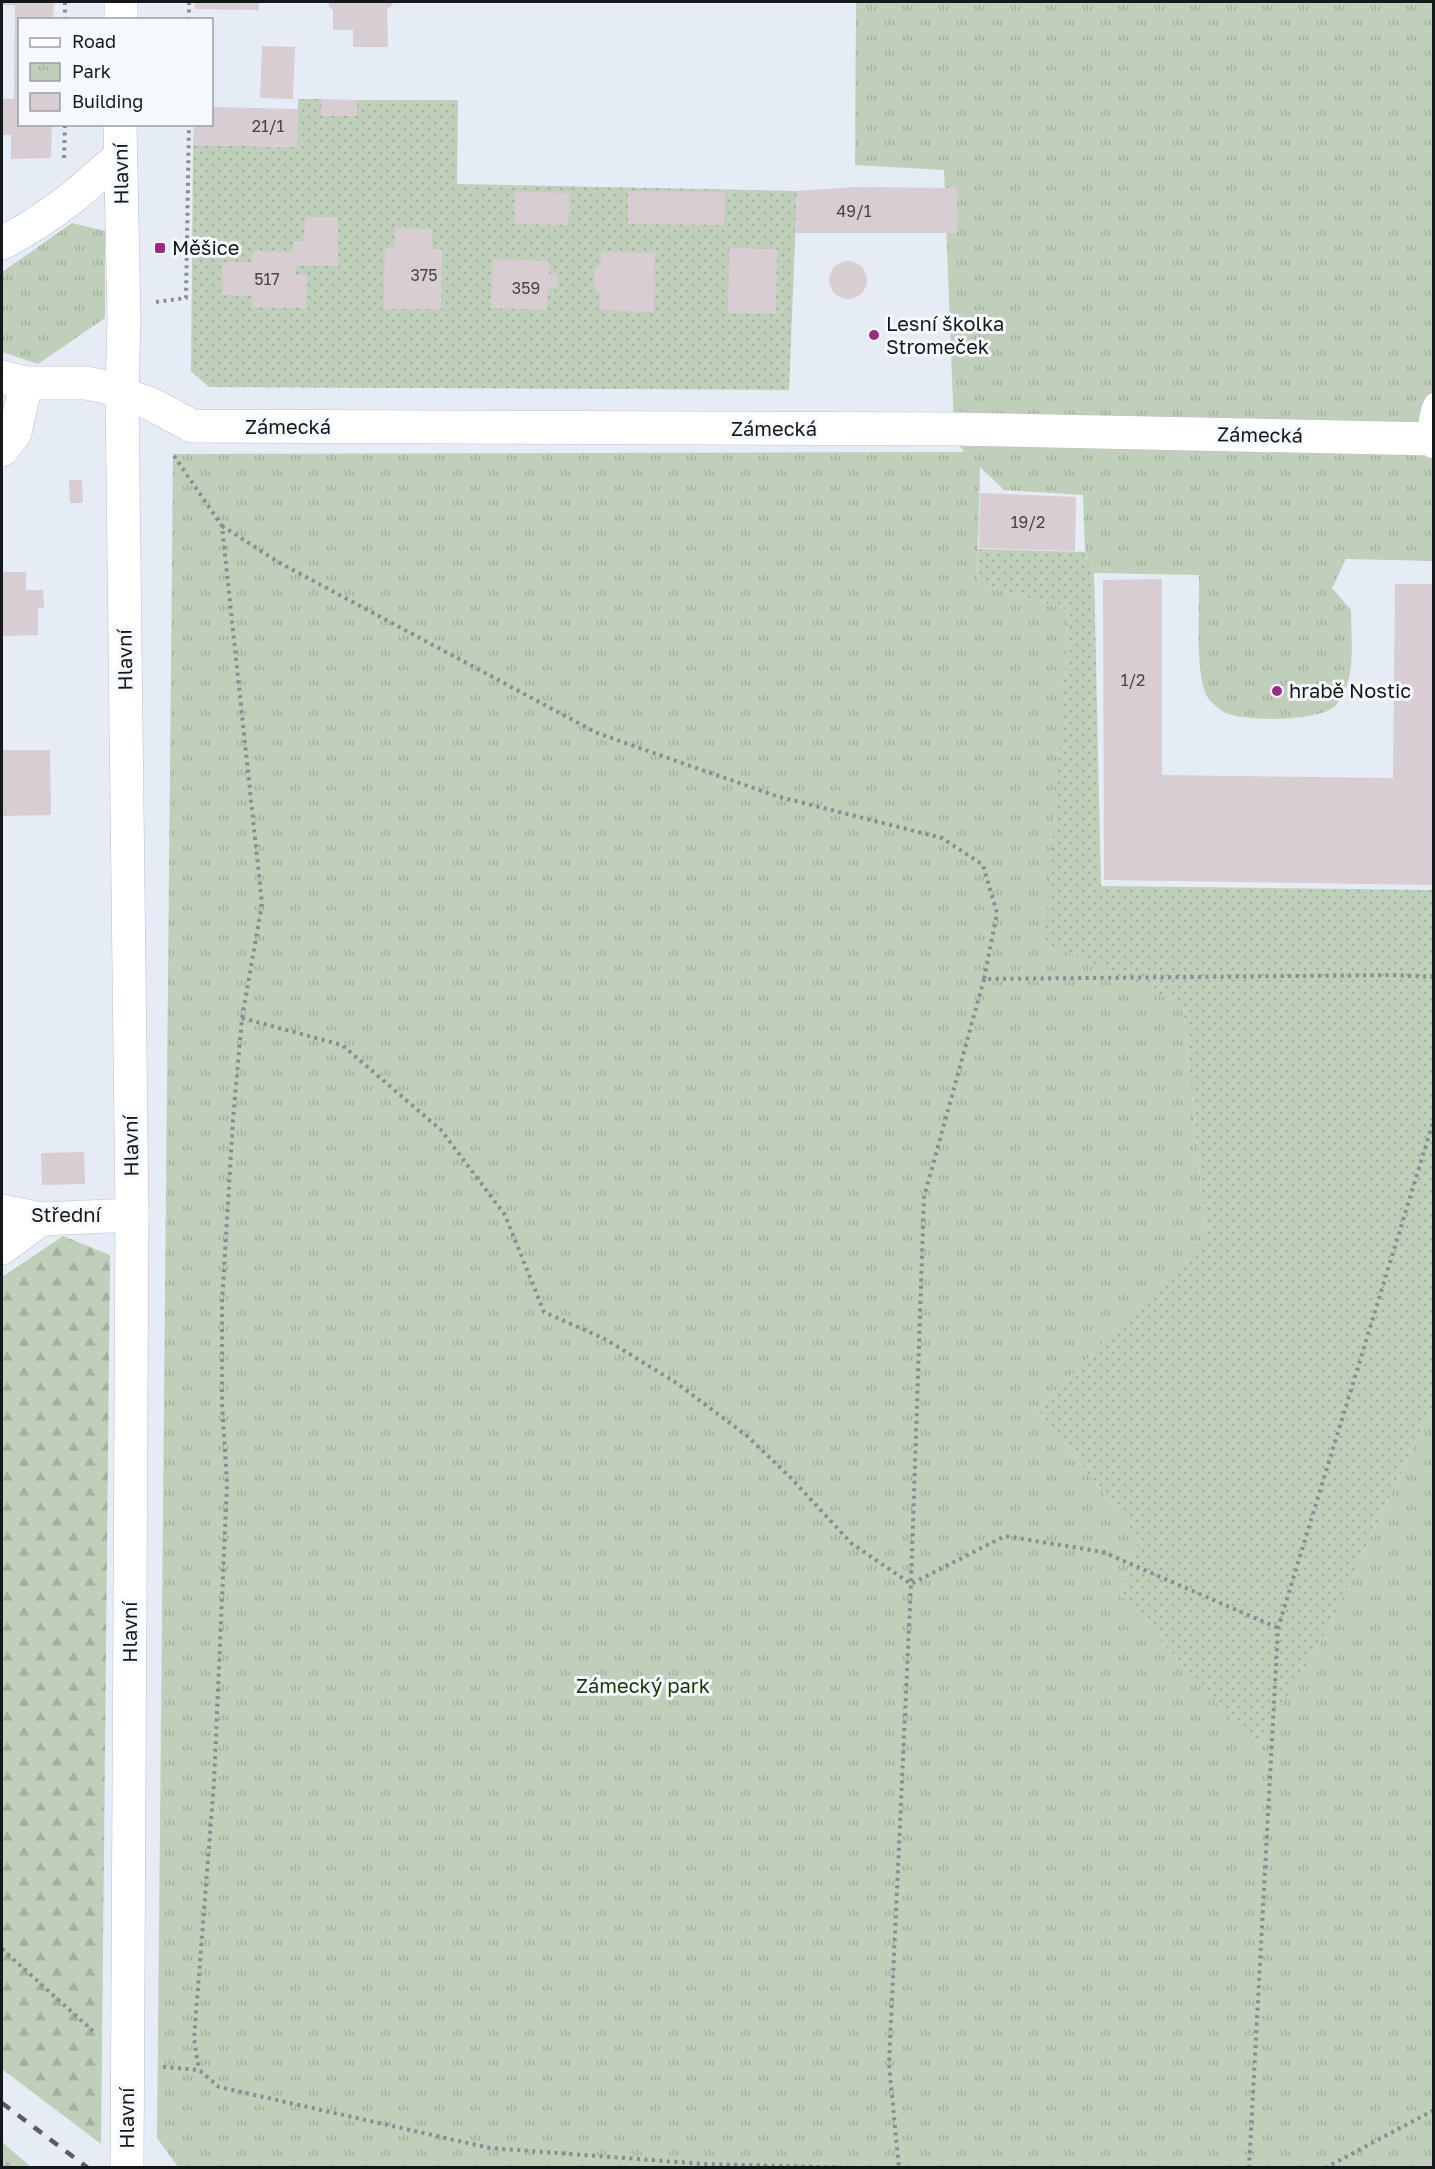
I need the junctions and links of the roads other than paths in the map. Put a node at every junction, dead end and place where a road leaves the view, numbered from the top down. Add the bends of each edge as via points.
1 (121, 2) edge
2 (121, 18) edge
3 (120, 126) edge
4 (120, 157) junction
5 (2, 243) edge
6 (14, 380) edge
7 (122, 394) junction
8 (1434, 403) edge
9 (1432, 443) edge
10 (2, 450) edge
11 (2, 1211) edge
12 (132, 1215) junction
13 (41, 1219) junction
14 (2, 1248) edge
15 (127, 2168) edge

1 - 2 street
3 - 4 street, Hlavní
4 - 5 street via 73,197
4 - 7 street, Hlavní
6 - 7 street, Zámecká via 86,383
6 - 10 street via 15,434
7 - 9 street, Zámecká via 192,426 942,429
7 - 12 street, Hlavní
8 - 9 lane via 1429,413
11 - 13 street, Střední
12 - 13 street, Střední
12 - 15 street, Hlavní
13 - 14 street

